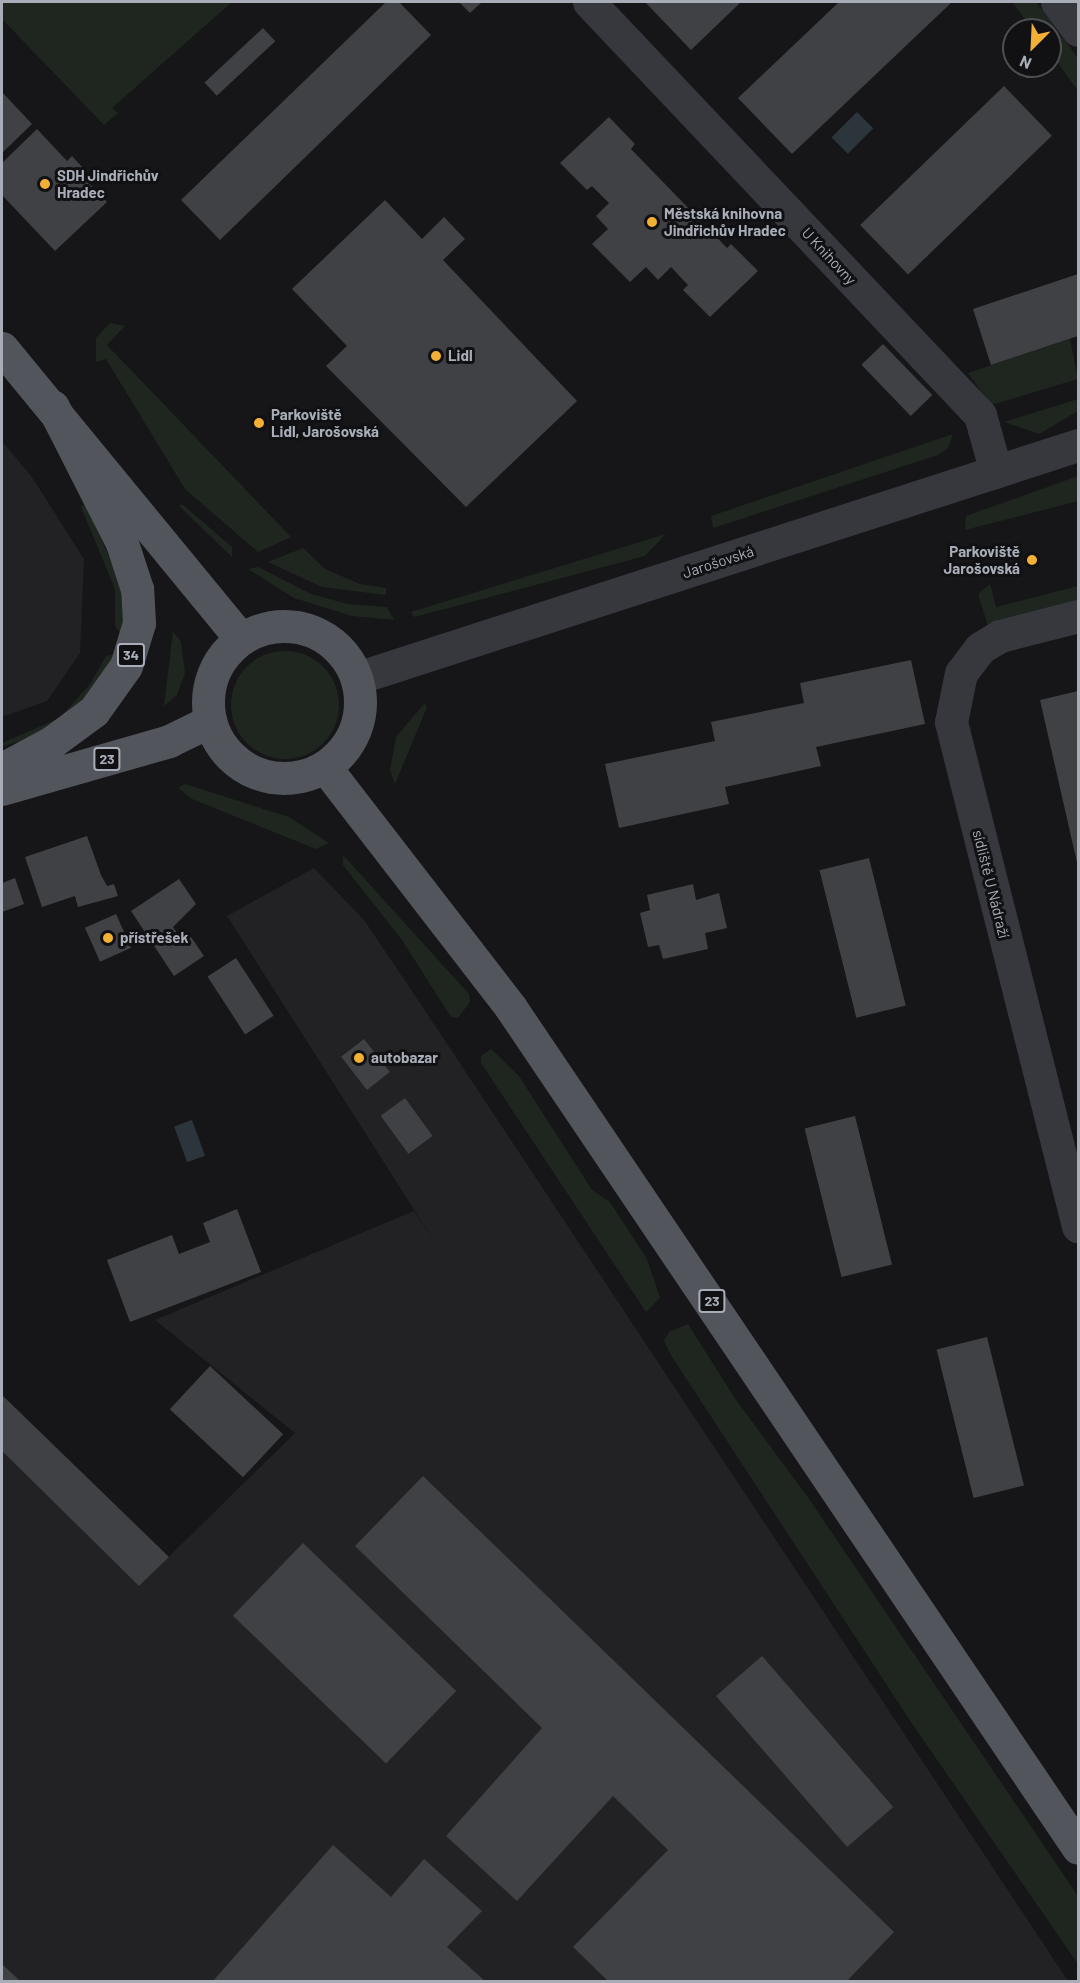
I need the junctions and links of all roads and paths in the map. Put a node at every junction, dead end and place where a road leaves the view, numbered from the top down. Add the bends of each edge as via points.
1 (589, 2) edge
2 (1057, 2) edge
3 (1078, 30) edge
4 (2, 348) edge
5 (53, 407) junction
6 (1078, 445) edge
7 (996, 472) junction
8 (1078, 616) edge
9 (240, 638) junction
10 (357, 678) junction
11 (210, 721) junction
12 (326, 767) junction
13 (2, 769) edge
14 (2, 789) edge
15 (1078, 1226) edge
16 (1078, 1848) edge

1 - 7 street, U Knihovny via 980,416
2 - 3 street
4 - 5 main road, 34
5 - 9 main road, 34
5 - 13 main road, 34 via 122,543 136,589 139,623 126,666 94,711 52,742
6 - 7 street, Jarošovská
7 - 10 street, Jarošovská
8 - 15 street, sídliště U Nádraží via 1000,636 980,648 961,673 951,722
9 - 10 main road via 268,627 300,627 329,640
9 - 11 main road via 212,676 207,706
10 - 12 main road via 361,703 357,728 349,743
11 - 12 main road via 223,747 256,773 299,777
11 - 14 main road, 23 via 169,741
12 - 16 main road, 23 via 511,1008

